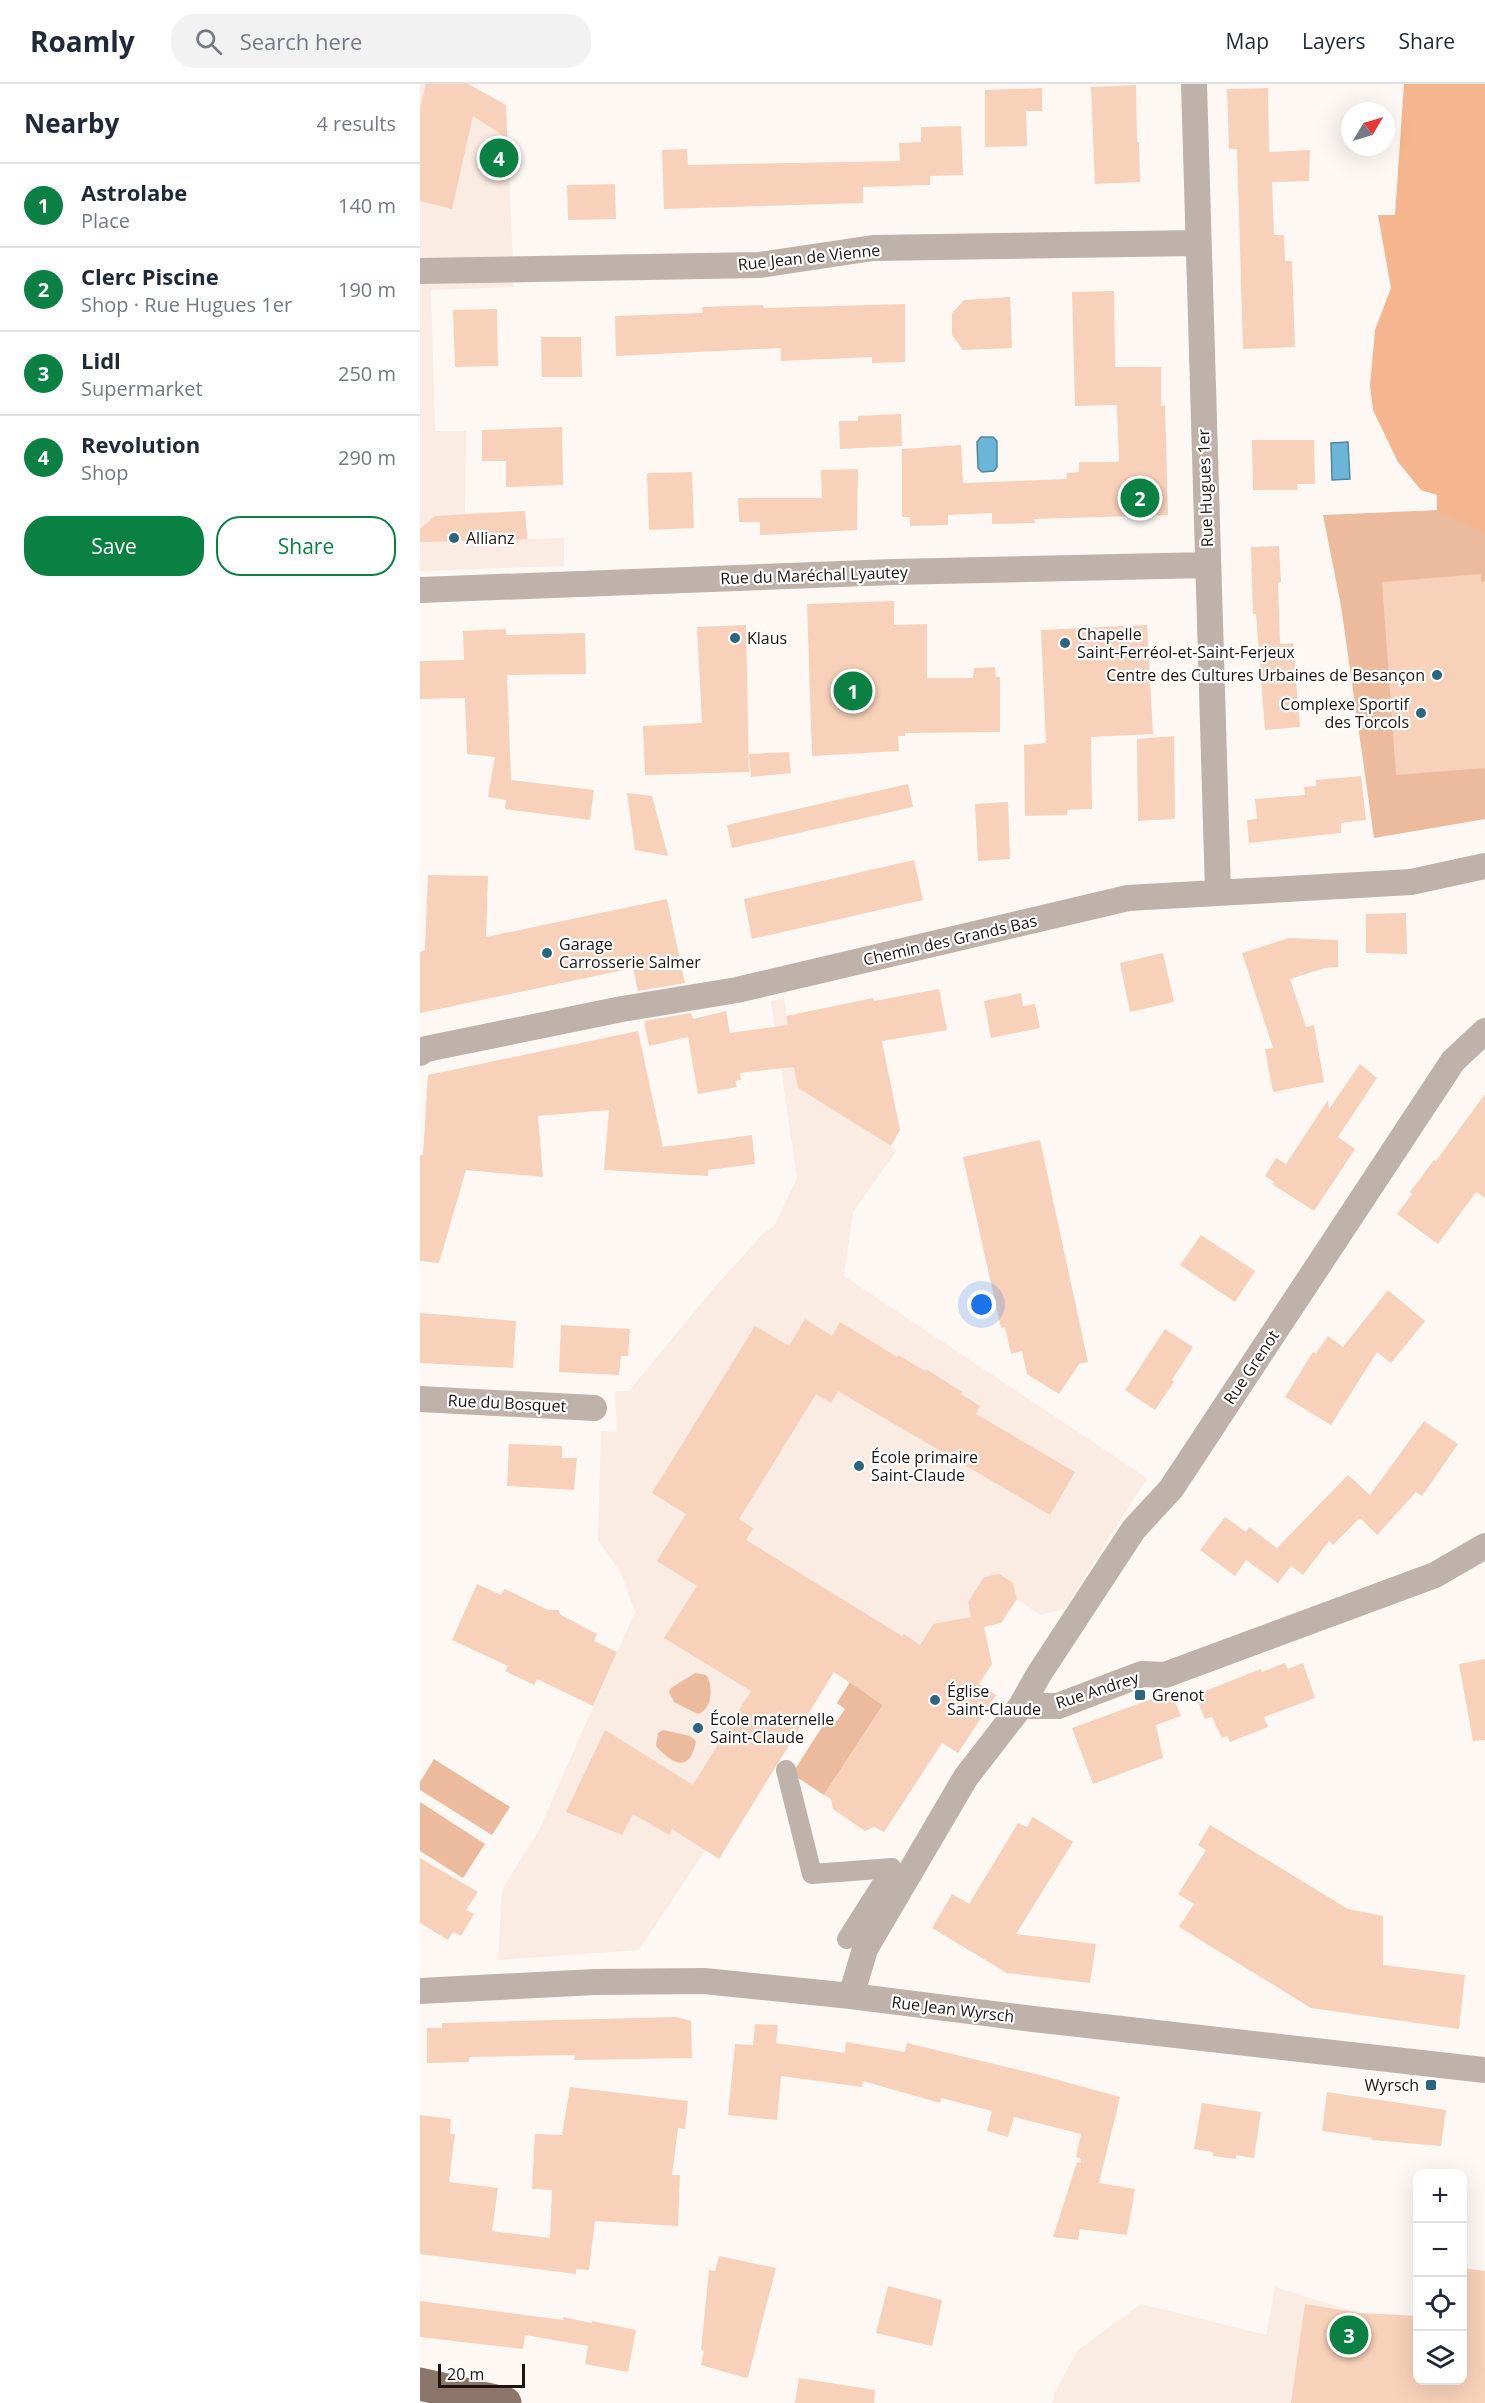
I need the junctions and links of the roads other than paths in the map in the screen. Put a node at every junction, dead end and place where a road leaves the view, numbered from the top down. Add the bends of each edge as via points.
1 (1194, 84) edge
2 (1198, 243) junction
3 (420, 270) edge
4 (1208, 566) junction
5 (420, 590) edge
6 (1485, 866) edge
7 (1218, 892) junction
8 (1485, 1032) edge
9 (420, 1053) edge
10 (420, 1399) edge
11 (594, 1408) dead end
12 (1485, 1546) edge
13 (1021, 1706) junction
14 (786, 1770) dead end
15 (847, 1939) dead end
16 (420, 1990) edge
17 (851, 1996) junction
18 (1485, 2070) edge
19 (420, 2384) edge
20 (505, 2403) edge

1 - 2 street, Rue Hugues 1er
2 - 3 street, Rue Jean de Vienne via 873,248 759,265
2 - 4 street, Rue Hugues 1er
4 - 5 street, Rue du Maréchal Lyautey via 882,572
4 - 7 street, Rue Hugues 1er
6 - 7 street, Chemin des Grands Bas via 1411,882
7 - 9 street, Chemin des Grands Bas via 1128,898 737,990 622,1009
8 - 13 street, Rue Grenot via 1453,1061 1170,1489 1134,1529 1085,1600
10 - 11 street, Rue du Bosquet
12 - 13 street, Rue Andrey via 1435,1575 1165,1675 1142,1674 1059,1706
13 - 17 street via 966,1778 865,1948
14 - 15 street via 812,1874 892,1868
16 - 17 street, Rue Jean Wyrsch via 676,1981
17 - 18 street, Rue Jean Wyrsch
19 - 20 main road

